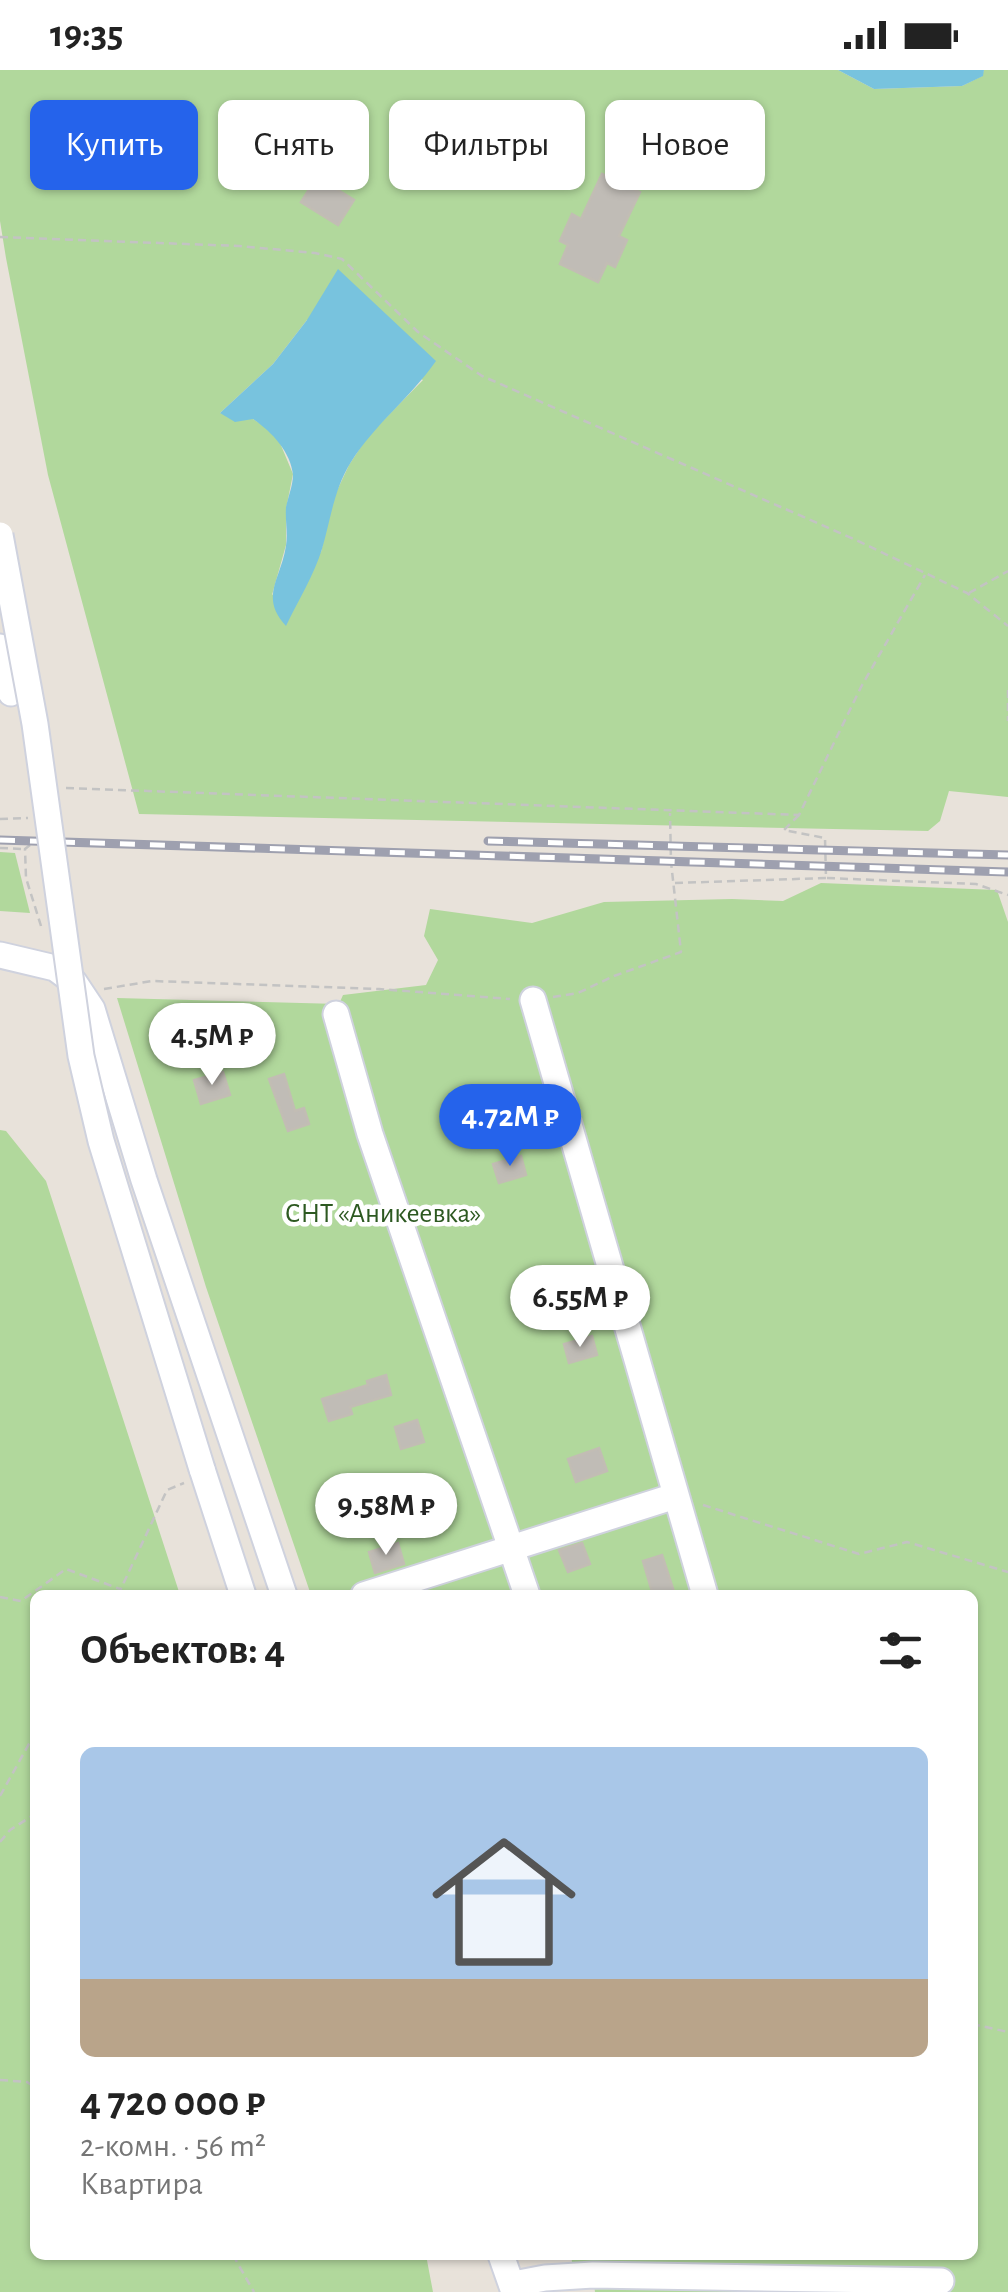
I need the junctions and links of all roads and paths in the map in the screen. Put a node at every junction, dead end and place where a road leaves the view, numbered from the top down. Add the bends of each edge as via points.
1 (0, 237) edge
2 (0, 535) edge
3 (1008, 571) edge
4 (925, 575) junction
5 (968, 593) junction
6 (1008, 626) edge
7 (0, 647) edge
8 (1008, 690) edge
9 (11, 693) dead end
10 (1008, 720) edge
11 (64, 788) dead end
12 (670, 812) junction
13 (799, 815) junction
14 (0, 818) edge
15 (31, 818) dead end
16 (15, 819) dead end
17 (30, 829) dead end
18 (30, 841) dead end
19 (0, 848) edge
20 (25, 849) junction
21 (26, 878) dead end
22 (826, 878) junction
23 (674, 883) junction
24 (1008, 895) edge
25 (0, 955) edge
26 (83, 992) junction
27 (533, 1000) junction
28 (336, 1014) dead end
29 (203, 1472) junction
30 (675, 1496) junction
31 (512, 1550) junction
32 (1008, 1572) edge
33 (121, 1589) joint
34 (36, 1590) edge
35 (241, 1590) edge
36 (282, 1590) edge
37 (380, 1590) edge
38 (524, 1590) edge
39 (703, 1590) edge
40 (30, 1595) edge
41 (0, 1596) edge
42 (30, 1742) edge
43 (0, 1796) edge
44 (30, 1817) edge
45 (0, 1842) edge
46 (978, 2025) edge
47 (1008, 2032) edge
48 (0, 2080) edge
49 (30, 2084) edge
50 (236, 2260) edge
51 (503, 2260) edge
52 (513, 2260) edge
53 (942, 2282) dead end
54 (518, 2289) edge
55 (254, 2292) edge

1 - 4 path via 239,246 342,259 418,332 482,376
2 - 29 street, bridge via 36,724 81,1056
3 - 5 path
4 - 5 path
4 - 13 path
5 - 6 path
7 - 9 street
8 - 10 path
11 - 12 path
12 - 13 path
12 - 23 path
13 - 22 path via 784,830 825,838
14 - 16 path
15 - 17 path
18 - 20 path
19 - 20 path
20 - 21 path
22 - 23 path
22 - 24 path via 976,884
23 - 27 path via 682,952 578,993
25 - 26 street via 55,968
26 - 27 path via 152,981
26 - 36 street via 102,1033 144,1180
27 - 30 street
28 - 31 street via 370,1134
29 - 33 path via 167,1490
29 - 35 street
30 - 31 street
30 - 32 path via 859,1554 907,1542
30 - 39 street
31 - 37 street
31 - 38 street
33 - 34 path via 66,1569
40 - 41 path via 21,1601
42 - 43 path
44 - 45 path
46 - 47 path
48 - 49 path
50 - 55 path
51 - 54 street
52 - 54 street
53 - 54 street via 593,2274 545,2278

